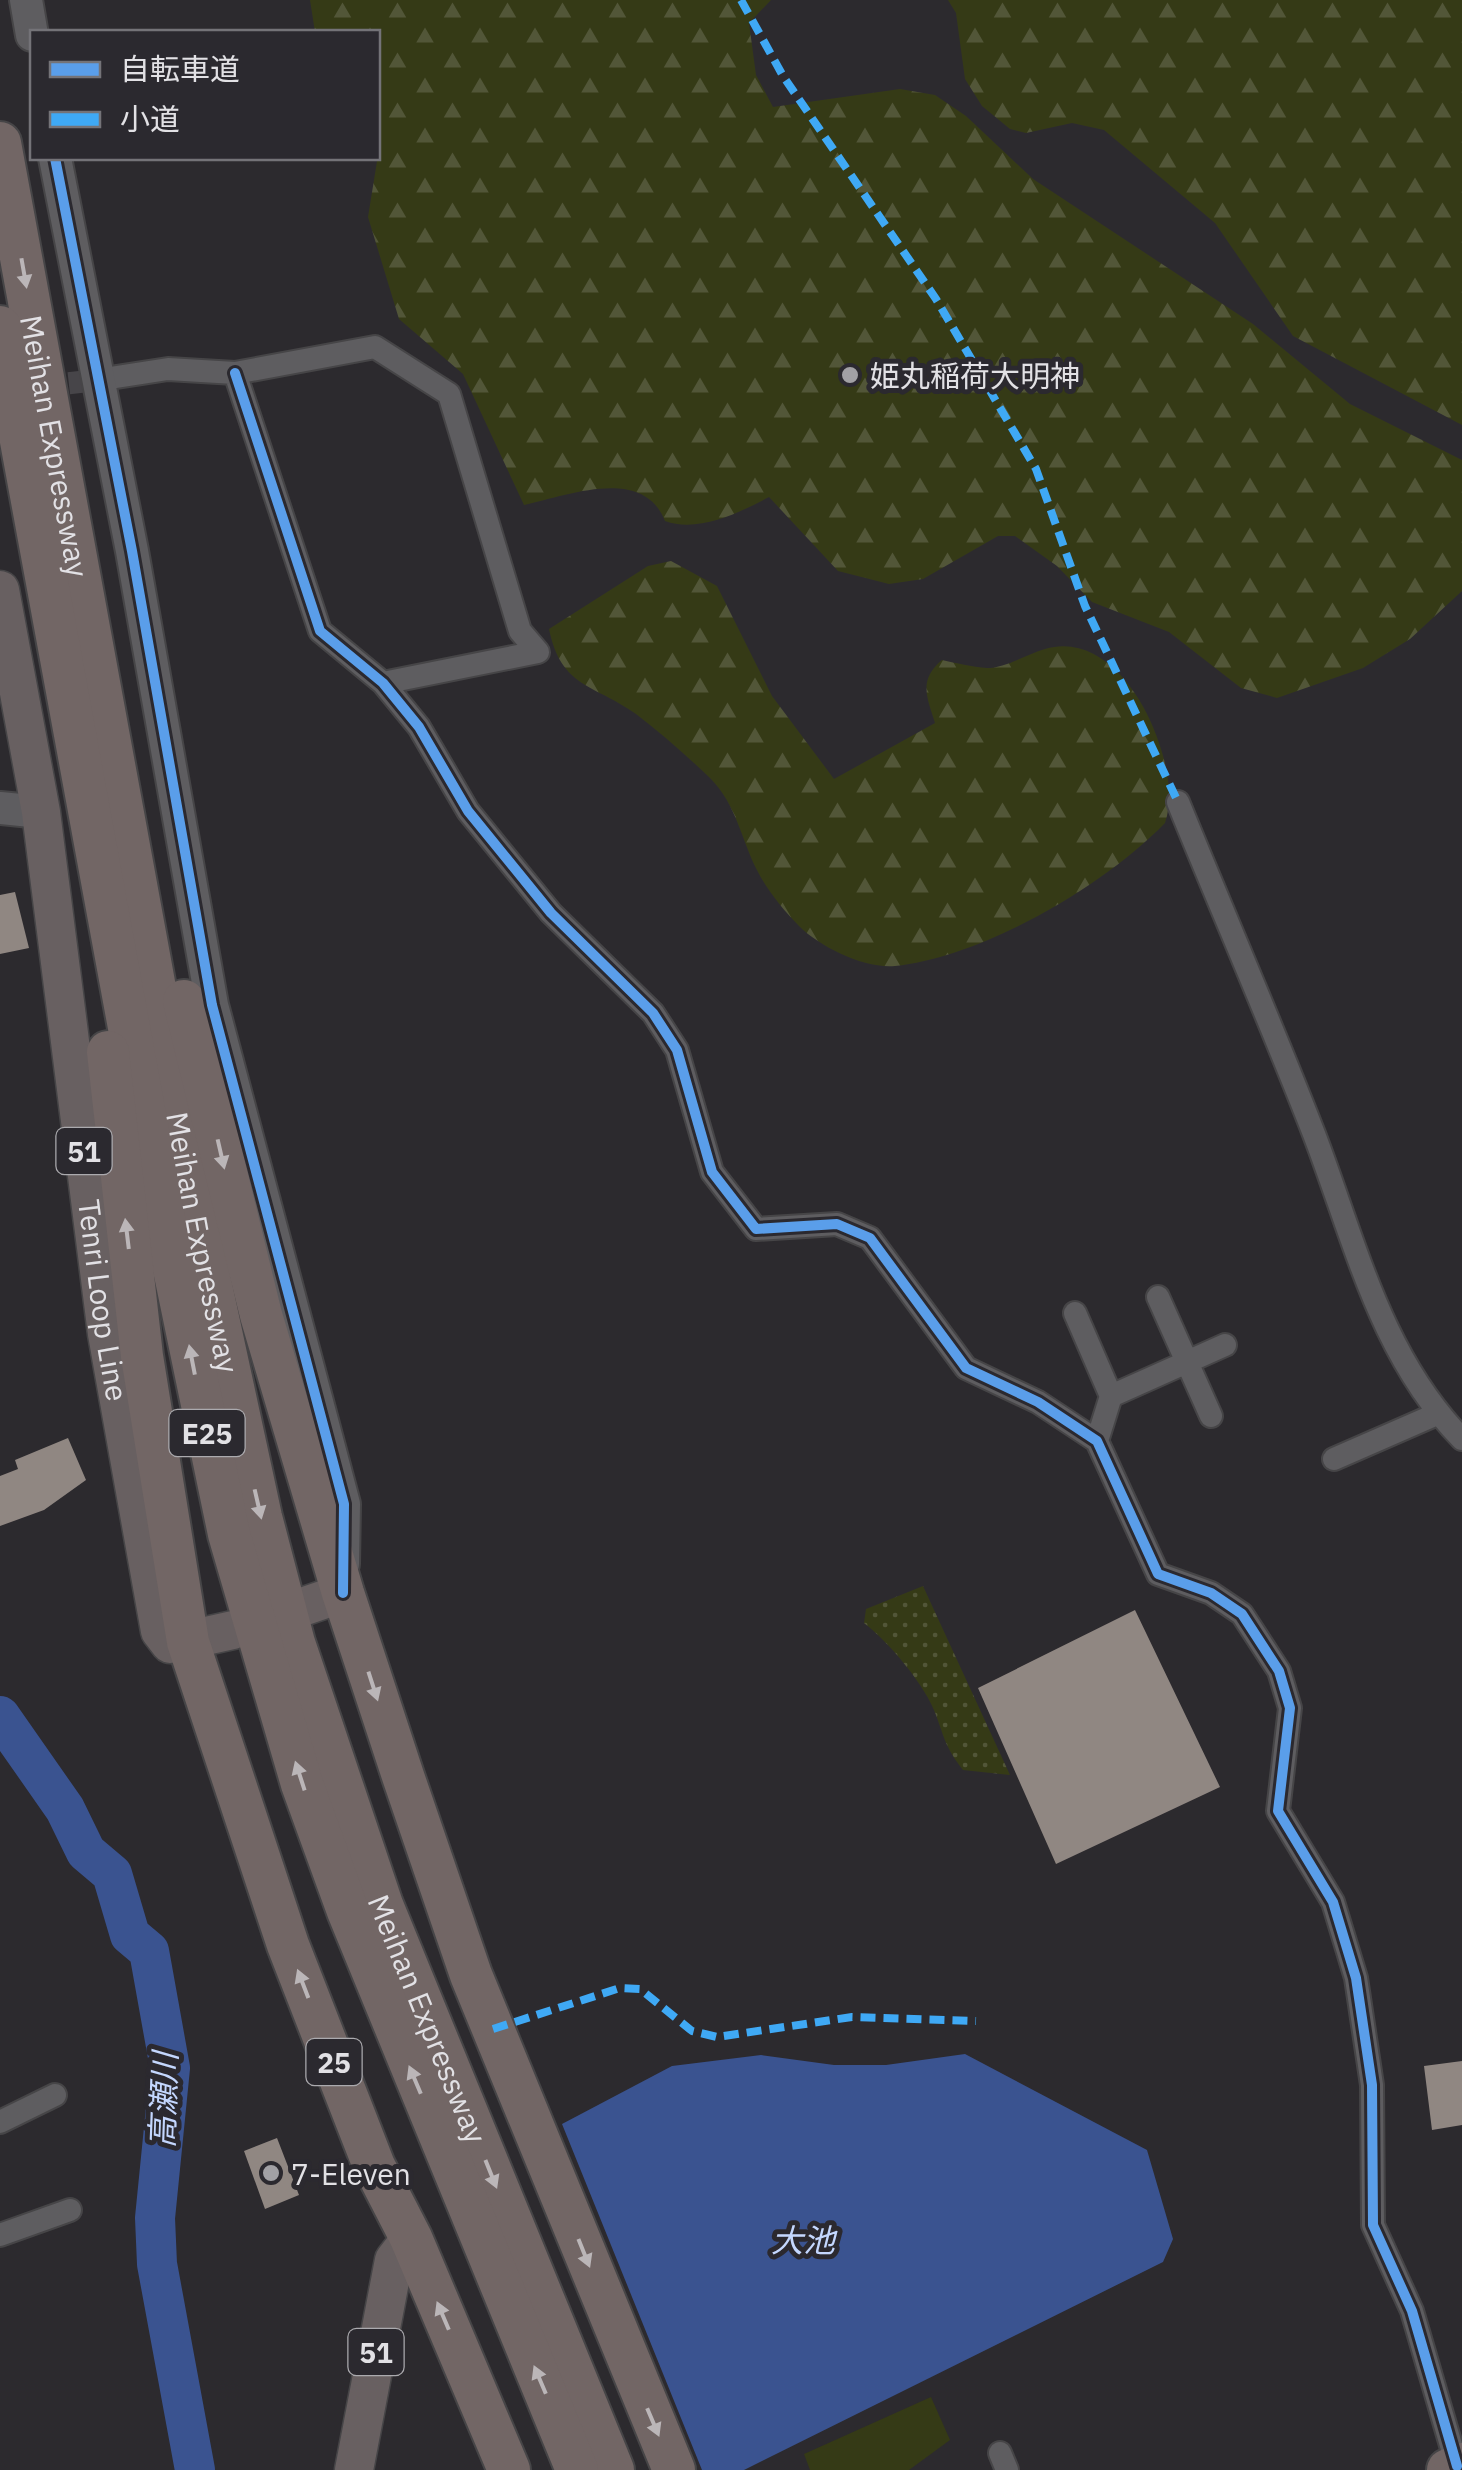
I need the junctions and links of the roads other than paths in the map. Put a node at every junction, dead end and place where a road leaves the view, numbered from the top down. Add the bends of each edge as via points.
1 (26, 0) edge
2 (31, 30) edge
3 (0, 143) edge
4 (56, 160) edge
5 (2, 338) edge
6 (235, 373) junction
7 (97, 380) junction
8 (80, 584) junction
9 (0, 590) edge
10 (383, 683) junction
11 (1178, 802) dead end
12 (0, 808) edge
13 (42, 812) junction
14 (1158, 1297) dead end
15 (1076, 1313) dead end
16 (1225, 1345) dead end
17 (1188, 1362) junction
18 (1111, 1396) junction
19 (1211, 1416) dead end
20 (1453, 1425) edge
21 (1097, 1441) junction
22 (1334, 1459) dead end
23 (324, 1600) junction
24 (233, 1630) dead end
25 (188, 1642) junction
26 (55, 2095) dead end
27 (0, 2122) edge
28 (70, 2210) dead end
29 (2, 2229) edge
30 (410, 2238) junction
31 (1456, 2467) edge
32 (354, 2470) edge
33 (509, 2470) edge
34 (578, 2470) edge
35 (613, 2470) edge
36 (674, 2470) edge

1 - 2 street
3 -> 8 highway, Meihan Expressway / E25
4 - 7 street
25 -> 5 highway, E25 via 142,1356 95,924 26,522
34 -> 5 highway, Meihan Expressway / E25 via 348,1911 263,1659 229,1534 170,1250
6 - 7 street via 168,368
6 - 10 street via 320,631
6 - 10 street via 375,347 450,394 520,631 538,652
7 - 23 street via 212,1006 344,1504
8 -> 23 highway, E25 via 261,1315
8 -> 35 highway, Meihan Expressway / E25 via 201,1240 294,1643 382,1905
9 - 13 main road, Tenri Loop Line / 51
10 - 21 street via 419,727 468,812 551,913 653,1012 677,1050 712,1172 743,1215 756,1228 837,1224 870,1238 966,1368 1038,1402
11 - 20 street via 1385,1328 1406,1372
12 - 13 street
13 - 25 main road, Tenri Loop Line / 51 via 110,1353 160,1632 170,1644
14 - 17 street
15 - 18 street
16 - 17 street
17 - 18 street
17 - 19 street
18 - 21 street
20 - 22 street
21 - 31 street via 1158,1574 1211,1592 1242,1614 1279,1670 1290,1708 1278,1811 1333,1902 1356,1978 1372,2084 1373,2225 1412,2311
23 -> 36 highway
24 - 25 main road
30 -> 25 highway, 25 via 374,2166 288,1945
26 - 27 street
28 - 29 street
30 - 32 main road, 51 via 394,2260
33 -> 30 highway, 25

